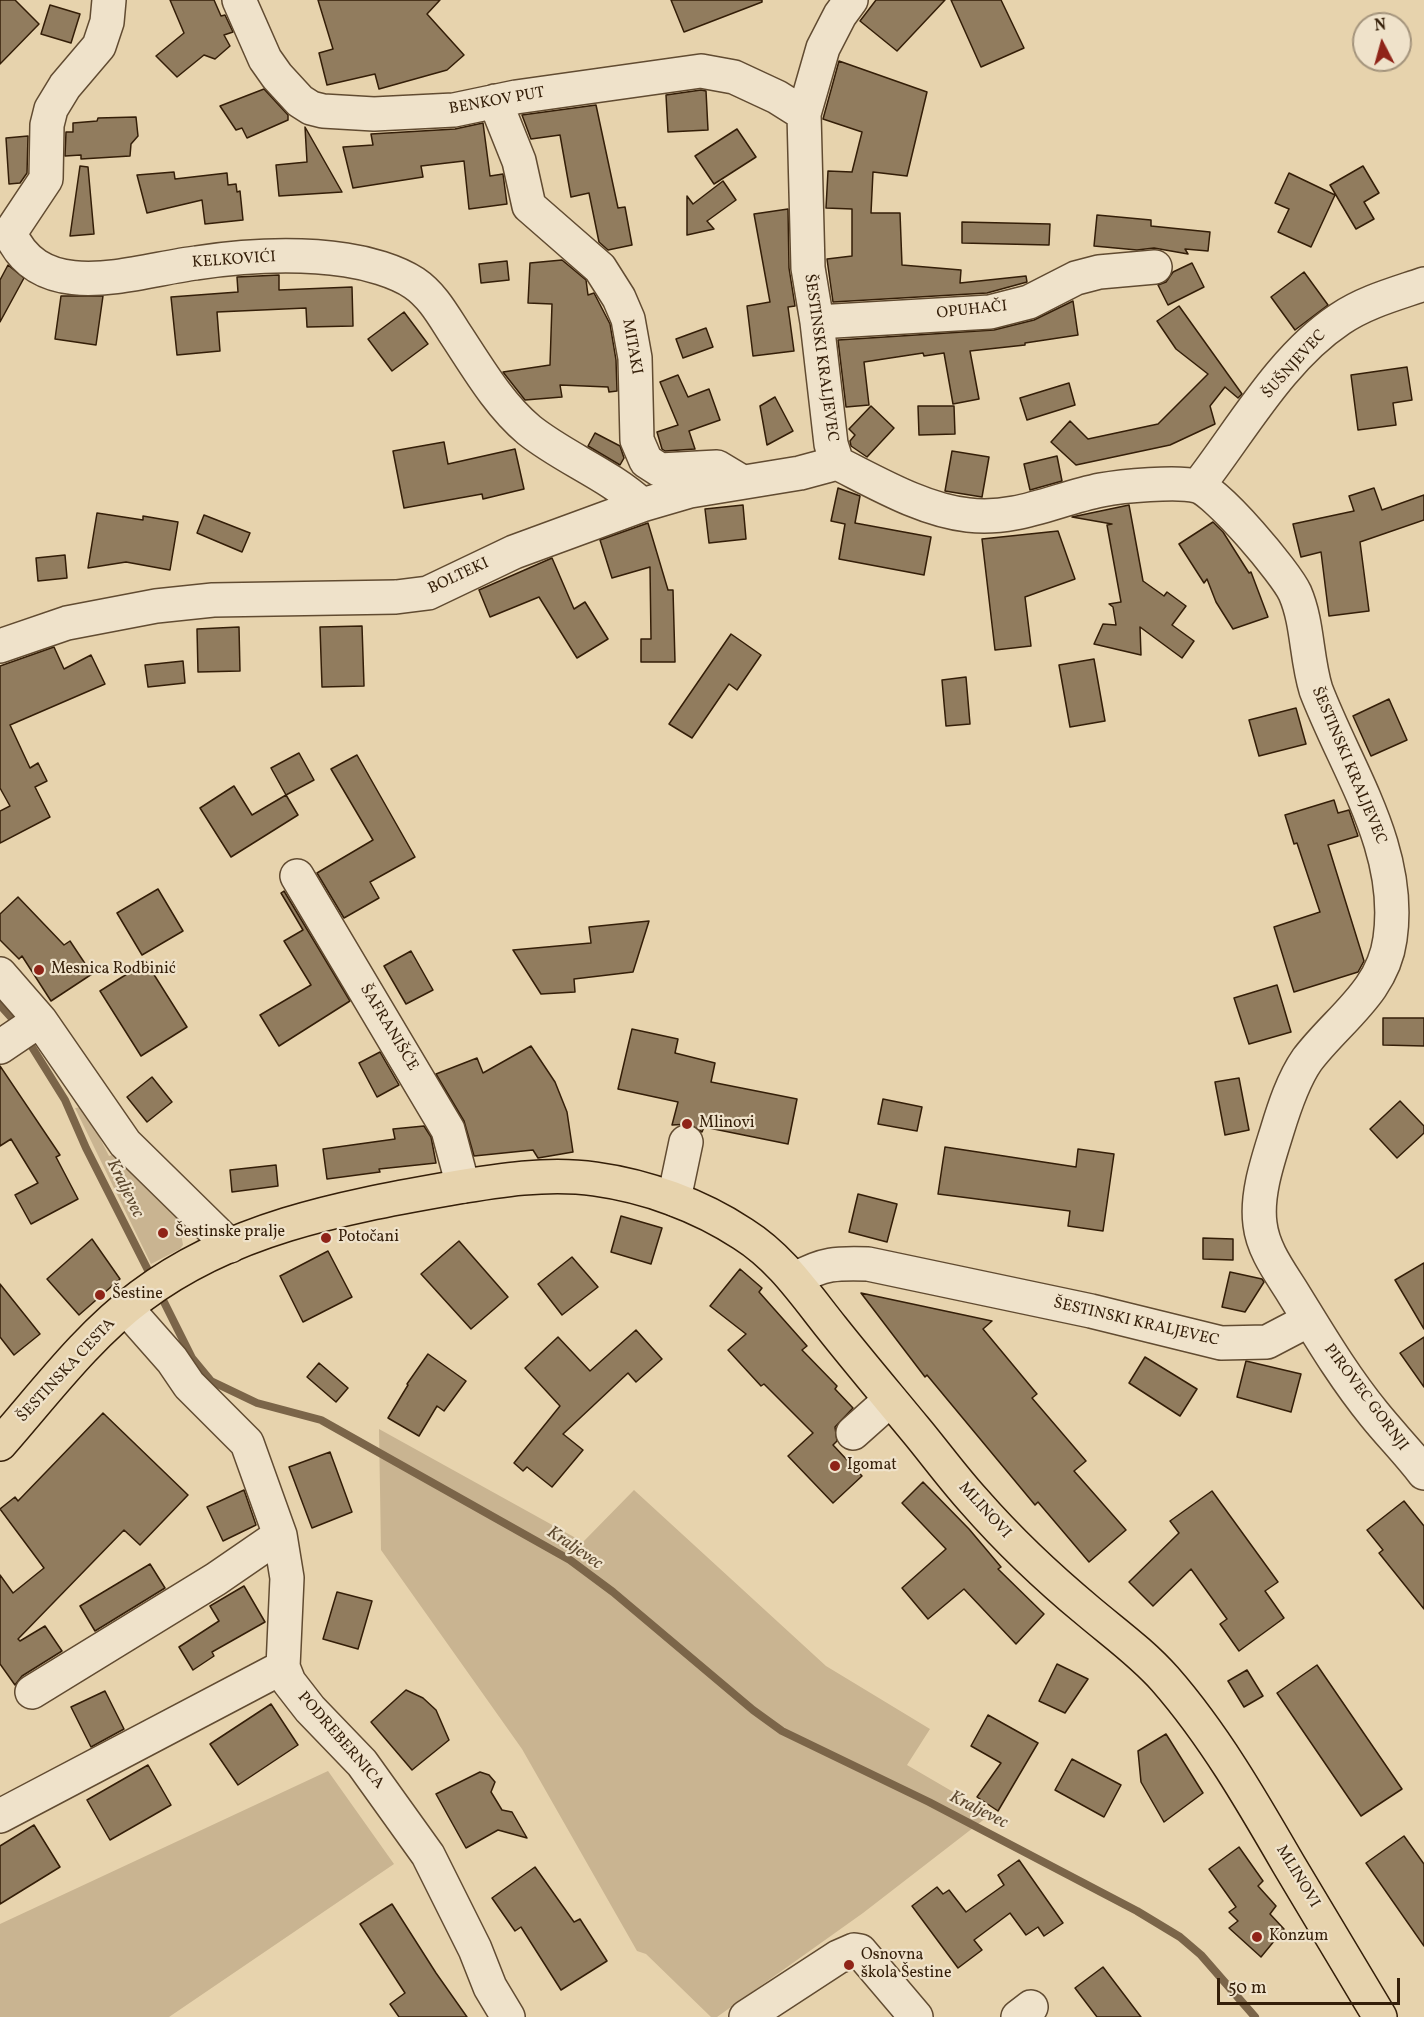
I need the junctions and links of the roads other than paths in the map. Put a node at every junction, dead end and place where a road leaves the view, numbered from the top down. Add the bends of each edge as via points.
1 (109, 0) edge
2 (239, 0) edge
3 (843, 5) edge
4 (495, 101) junction
5 (804, 114) junction
6 (1155, 267) dead end
7 (1424, 284) edge
8 (817, 322) junction
9 (837, 463) junction
10 (740, 482) junction
11 (1198, 486) junction
12 (642, 505) junction
13 (0, 646) edge
14 (297, 876) dead end
15 (0, 974) edge
16 (21, 1033) edge
17 (686, 1142) dead end
18 (464, 1186) junction
19 (674, 1200) junction
20 (230, 1246) junction
21 (795, 1279) junction
22 (148, 1293) junction
23 (1310, 1320) junction
24 (890, 1400) junction
25 (853, 1433) dead end
26 (0, 1444) edge
27 (1424, 1473) edge
28 (280, 1535) junction
29 (283, 1667) junction
30 (32, 1692) dead end
31 (0, 1816) edge
32 (508, 2017) edge
33 (746, 2017) edge
34 (916, 2017) edge
35 (1380, 2017) edge

1 - 12 street, KELKOVIĆI via 99,46 51,109 46,179 10,234 22,253 45,271 78,279 129,275 196,262 297,258 346,260 398,275 429,296 515,417 546,442 625,489
2 - 4 street, BENKOV PUT via 265,59 291,93 311,108 404,114 454,111
3 - 5 street, ŠESTINSKI KRALJEVEC via 823,48
4 - 5 street, BENKOV PUT via 701,71 734,77
4 - 10 street, MITAKI via 519,161 530,206 600,268 628,318 637,377 640,452 660,470 717,467
5 - 8 street, ŠESTINSKI KRALJEVEC via 808,268
6 - 8 street, OPUHAČI via 1076,278 1029,302 990,312
7 - 11 street, ŠUŠNJEVEC via 1362,306 1320,334 1265,395
8 - 9 street, ŠESTINSKI KRALJEVEC via 831,444
9 - 10 street, BOLTEKI
9 - 11 street, ŠESTINSKI KRALJEVEC via 918,500 969,516 1023,512 1101,490
10 - 12 street, BOLTEKI
11 - 23 street, ŠESTINSKI KRALJEVEC via 1230,512 1294,591 1316,690 1379,834 1390,880 1386,959 1360,1004 1306,1062 1279,1124 1264,1180 1260,1223 1264,1242
12 - 13 street, BOLTEKI via 514,552 428,593 213,600 156,606 67,623
14 - 18 street, ŠAFRANIŠĆE via 448,1130
15 - 16 street
16 - 20 street
17 - 19 street
18 - 19 main road, MLINOVI via 556,1177 593,1179
18 - 20 main road, MLINOVI via 320,1213
19 - 21 main road, MLINOVI via 742,1233
20 - 22 main road, ŠESTINSKA CESTA
21 - 23 street, ŠESTINSKI KRALJEVEC via 833,1262 868,1264 1221,1343 1267,1342
21 - 24 main road, MLINOVI
22 - 26 main road, ŠESTINSKA CESTA via 76,1357
22 - 28 street via 172,1360 189,1385 247,1443
23 - 27 street, PIROVEC GORNJI via 1330,1356
24 - 25 street
24 - 35 main road, MLINOVI via 971,1499 1023,1554 1143,1656 1197,1719 1259,1812
28 - 29 street via 287,1578
28 - 30 street
29 - 31 street
29 - 32 street, PODREBERNICA via 289,1682 362,1763 428,1855
33 - 34 street via 854,1950 860,1951

